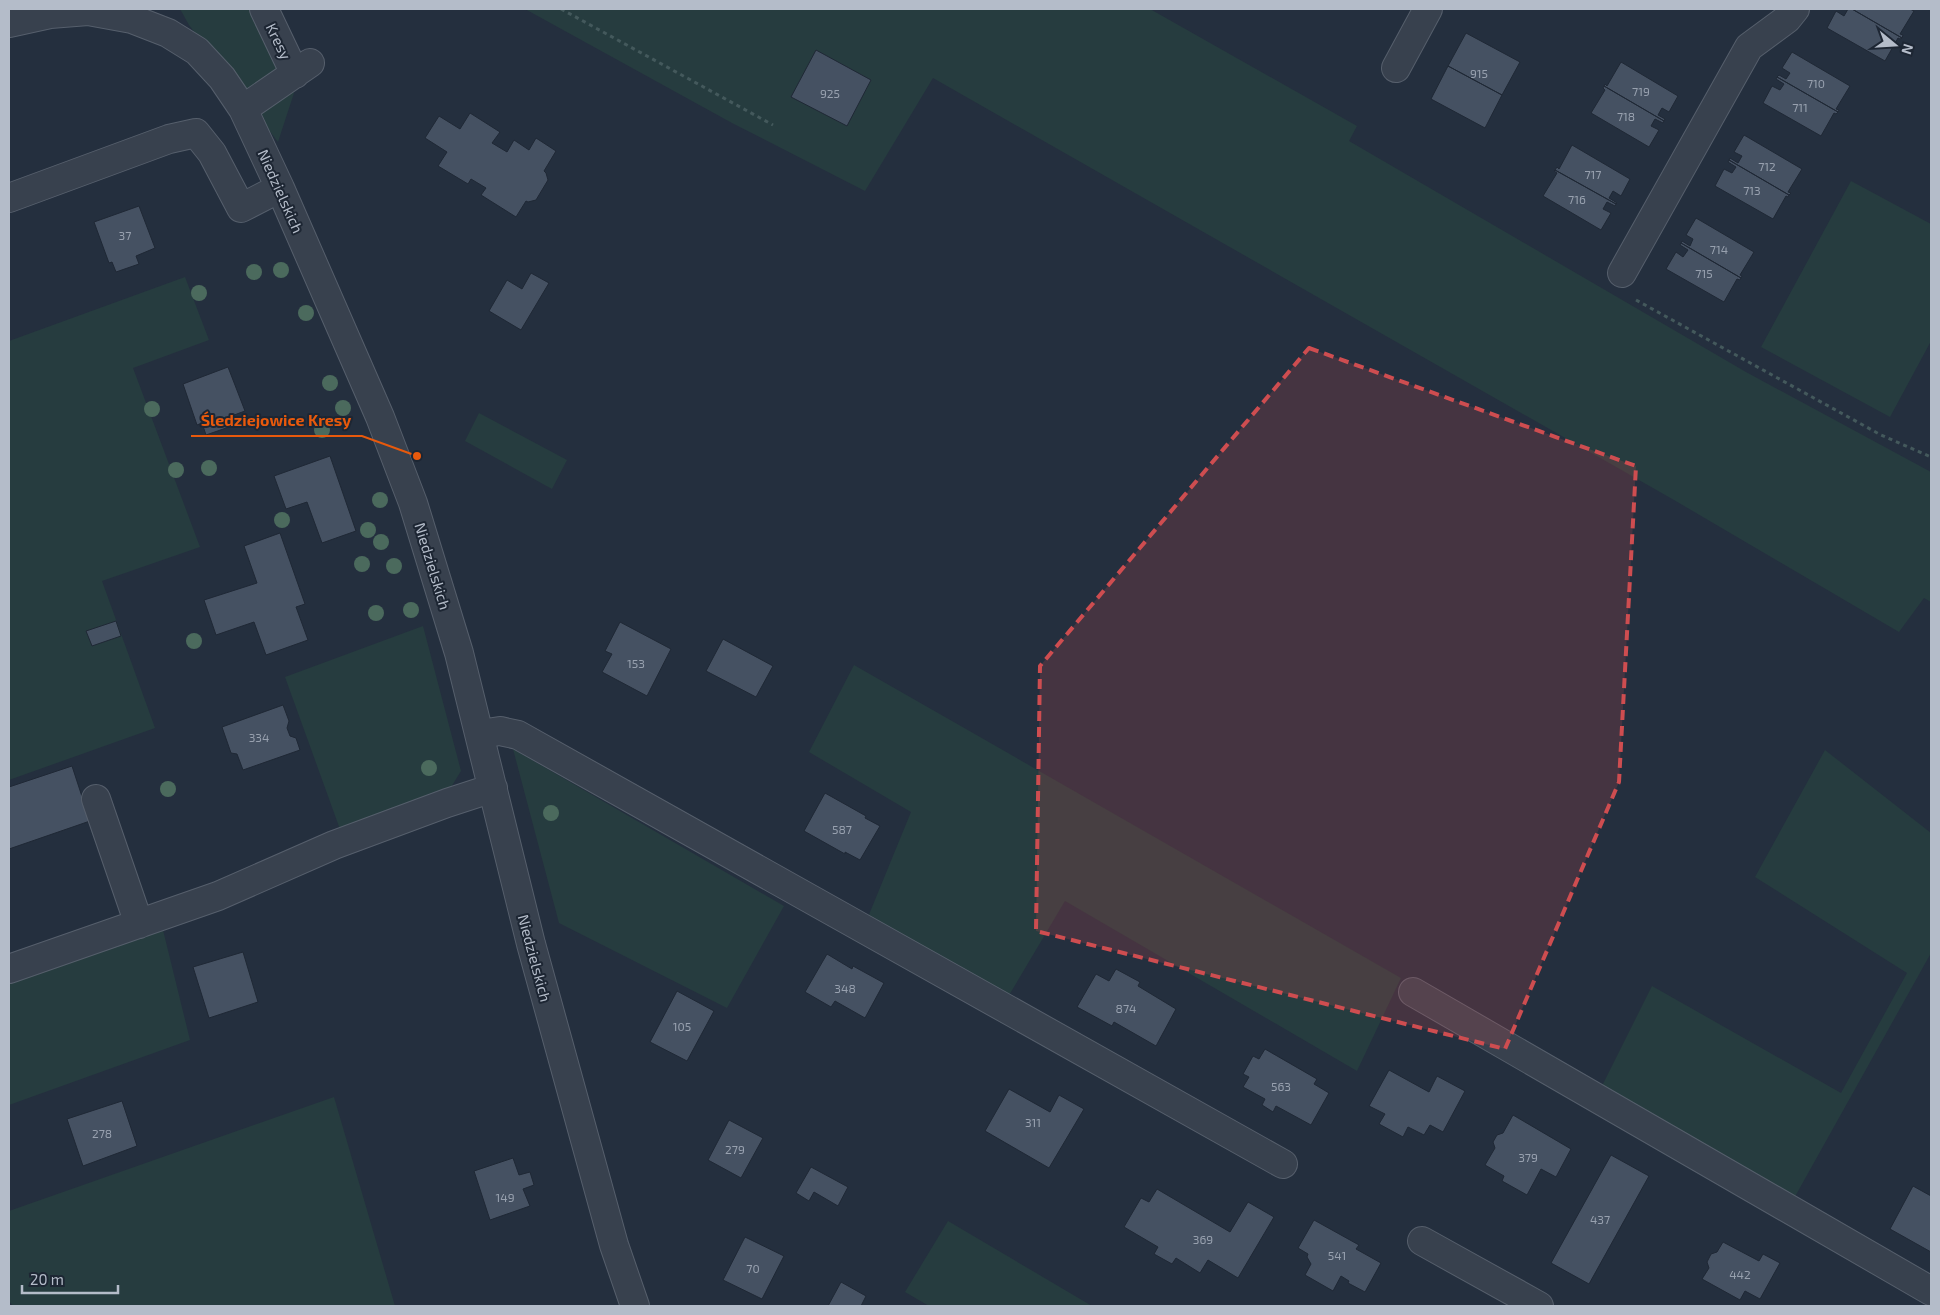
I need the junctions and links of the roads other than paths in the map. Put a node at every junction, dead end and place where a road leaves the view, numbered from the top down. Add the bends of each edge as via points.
1 (264, 9) edge
2 (1428, 9) edge
3 (1795, 9) edge
4 (9, 23) edge
5 (1396, 68) dead end
6 (243, 109) junction
7 (280, 188) junction
8 (9, 198) edge
9 (1622, 273) road end
10 (480, 734) junction
11 (493, 788) junction
12 (96, 799) dead end
13 (139, 924) junction
14 (9, 969) edge
15 (1413, 992) dead end
16 (1283, 1164) dead end
17 (1422, 1241) dead end
18 (1931, 1291) edge
19 (635, 1306) edge
20 (1539, 1306) edge

1 - 6 street, Kresy via 303,69
2 - 5 street
3 - 9 street via 1787,19 1749,47
4 - 6 street, Niedzielskich via 50,14 88,11 132,19 168,33 196,52 222,78
6 - 7 street, Niedzielskich
7 - 8 street via 241,208 212,153 196,133 169,139
7 - 10 street, Niedzielskich via 380,417 407,487 457,644
10 - 11 street, Niedzielskich
10 - 16 street via 500,731 518,735
11 - 13 street via 334,845 218,896
11 - 19 street, Niedzielskich via 534,954 614,1244
12 - 13 street
13 - 14 street
15 - 18 street
17 - 20 street

